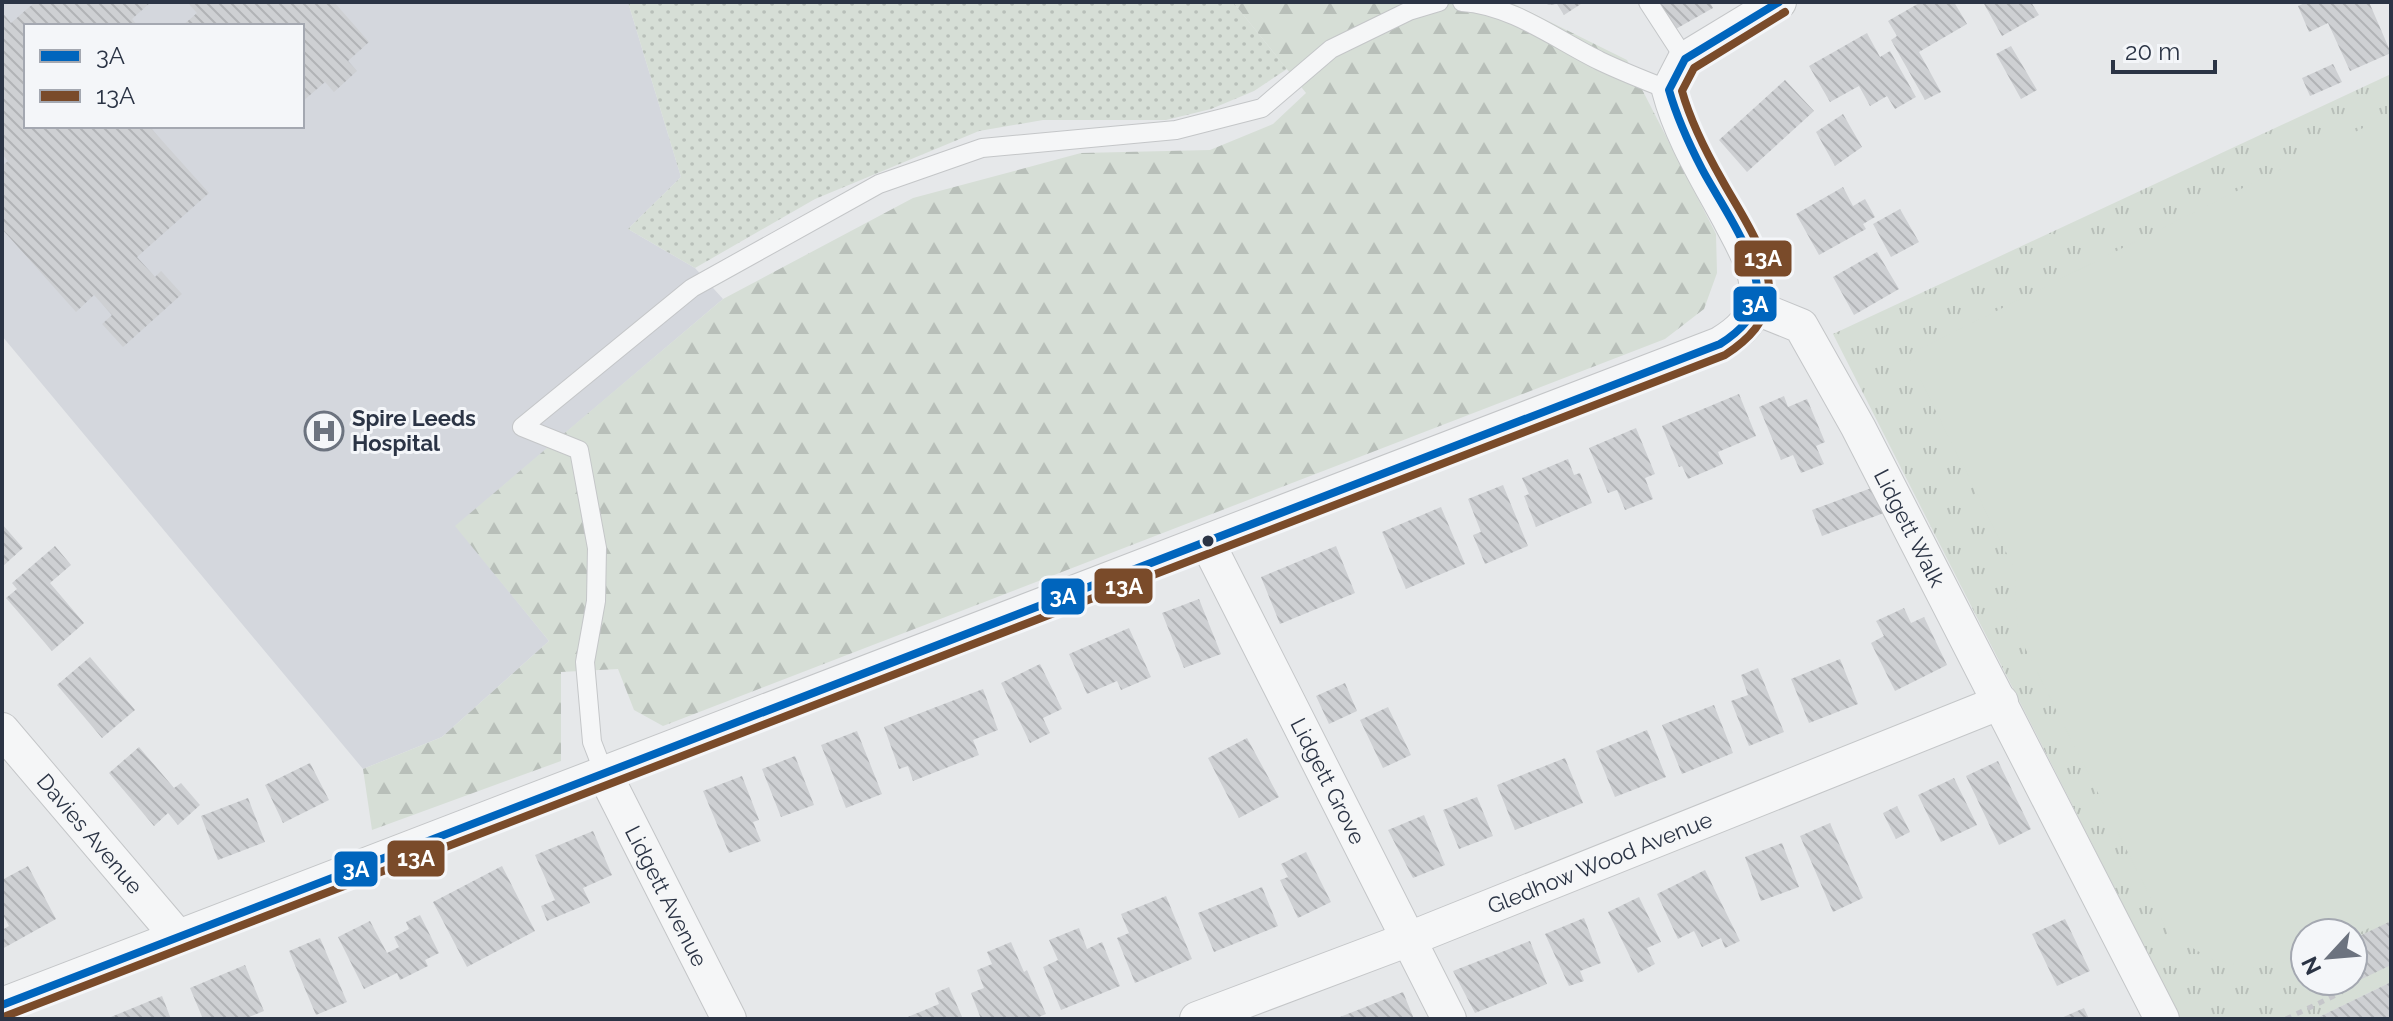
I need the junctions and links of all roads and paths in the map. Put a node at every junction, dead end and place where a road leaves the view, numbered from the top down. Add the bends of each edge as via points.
1 (1439, 2) edge
2 (1462, 2) edge
3 (1648, 2) edge
4 (1779, 2) edge
5 (1685, 59) junction
6 (1669, 90) junction
7 (1754, 307) junction
8 (1207, 542) junction
9 (2001, 702) junction
10 (2, 730) edge
11 (604, 773) junction
12 (178, 937) junction
13 (1409, 939) junction
14 (2332, 997) edge
15 (2, 1005) edge
16 (729, 1019) edge
17 (1197, 1019) edge
18 (1449, 1019) edge
19 (2162, 1019) edge
20 (2286, 1019) edge

1 - 11 lane via 1331,49 1262,108 1176,130 982,148 879,184 692,288 522,427 579,450 597,548 596,601 585,662 592,742
2 - 6 lane via 1520,19
3 - 5 lane
4 - 5 street
5 - 6 street
6 - 7 street via 1676,118 1750,259 1757,291
7 - 8 street via 1741,331 1720,344
7 - 9 street, Lidgett Walk via 1801,326
8 - 11 street
8 - 13 street, Lidgett Grove
9 - 13 street, Gledhow Wood Avenue
9 - 19 street, Lidgett Walk
10 - 12 street, Davies Avenue
11 - 12 street
11 - 16 street, Lidgett Avenue
12 - 15 street
13 - 17 street, Gledhow Wood Avenue
13 - 18 street, Lidgett Grove
14 - 20 path

